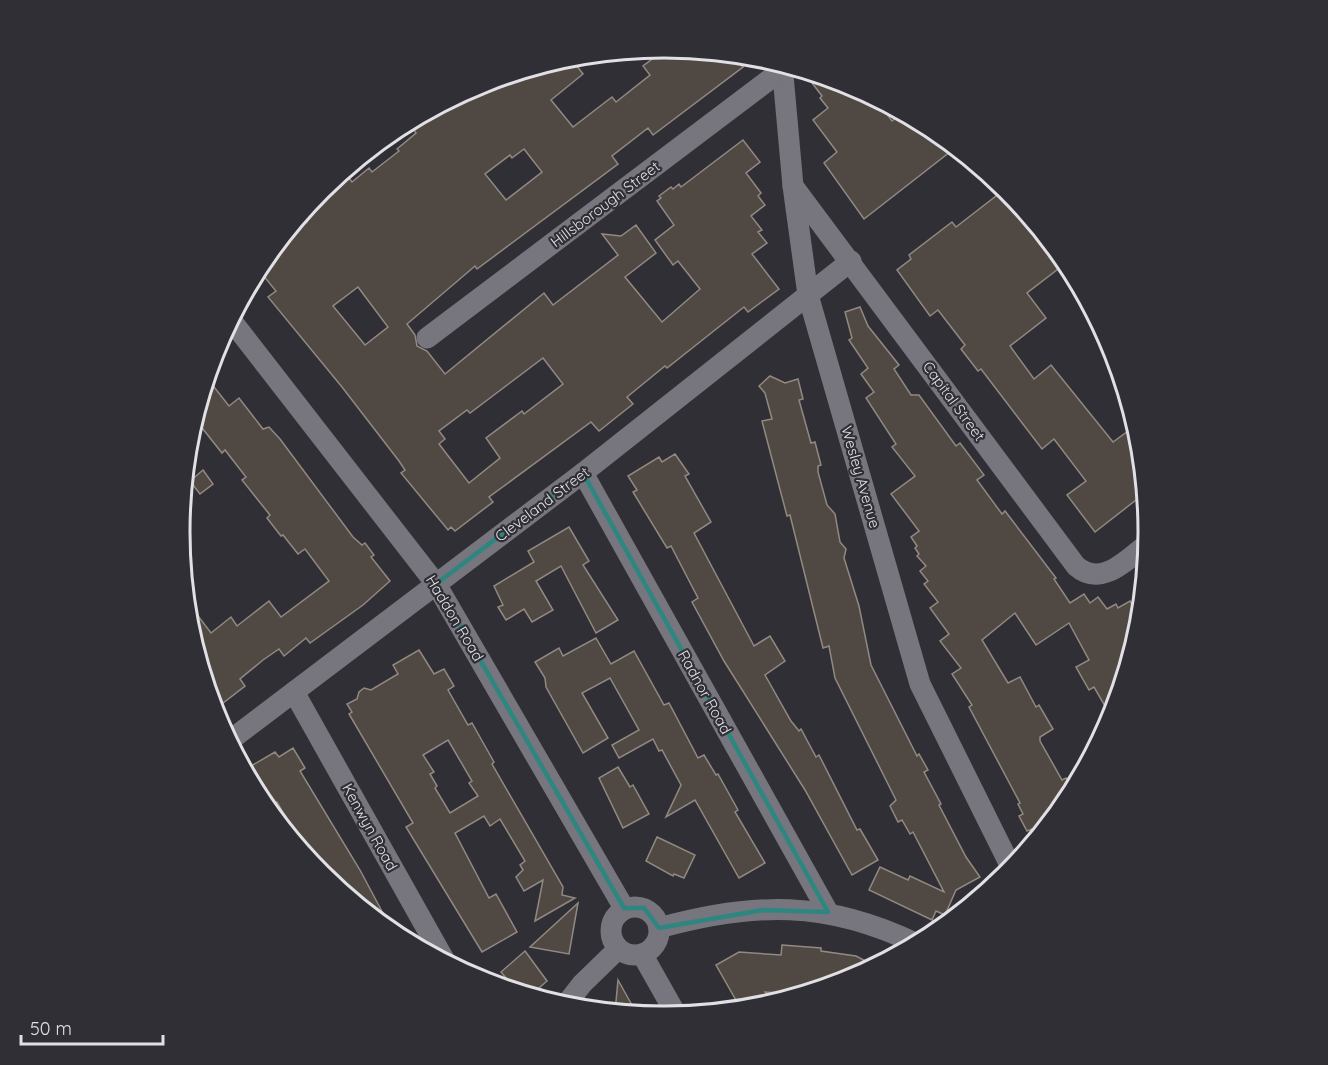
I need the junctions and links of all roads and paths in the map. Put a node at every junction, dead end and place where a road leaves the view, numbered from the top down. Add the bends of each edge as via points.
1 (775, 72) edge
2 (783, 74) edge
3 (793, 186) junction
4 (851, 261) junction
5 (808, 295) junction
6 (237, 328) edge
7 (427, 338) dead end
8 (583, 473) junction
9 (1137, 557) edge
10 (436, 584) junction
11 (294, 692) junction
12 (236, 735) edge
13 (1007, 859) edge
14 (624, 908) junction
15 (828, 912) junction
16 (659, 928) junction
17 (907, 939) edge
18 (438, 949) edge
19 (618, 949) junction
20 (642, 954) junction
21 (572, 997) edge
22 (671, 1006) edge

1 - 7 street, Hillsborough Street
2 - 3 street, Wesley Avenue
3 - 4 street, Capital Street
3 - 5 street, Wesley Avenue
4 - 5 street, Cleveland Street
4 - 9 street, Capital Street via 1076,566 1084,573 1097,575
5 - 8 street, Cleveland Street
5 - 13 street, Wesley Avenue via 920,684
6 - 10 street, Haddon Road
8 - 10 street, Cleveland Street
8 - 15 street, Radnor Road
10 - 11 street, Cleveland Street
10 - 14 street, Haddon Road
11 - 12 street, Cleveland Street
11 - 18 street, Kenwyn Road
14 - 16 street via 644,908 654,916
14 - 19 street via 611,923 611,937
15 - 16 street via 763,909
15 - 17 street
16 - 20 street via 655,944
19 - 20 street via 629,955
19 - 21 street
20 - 22 street

